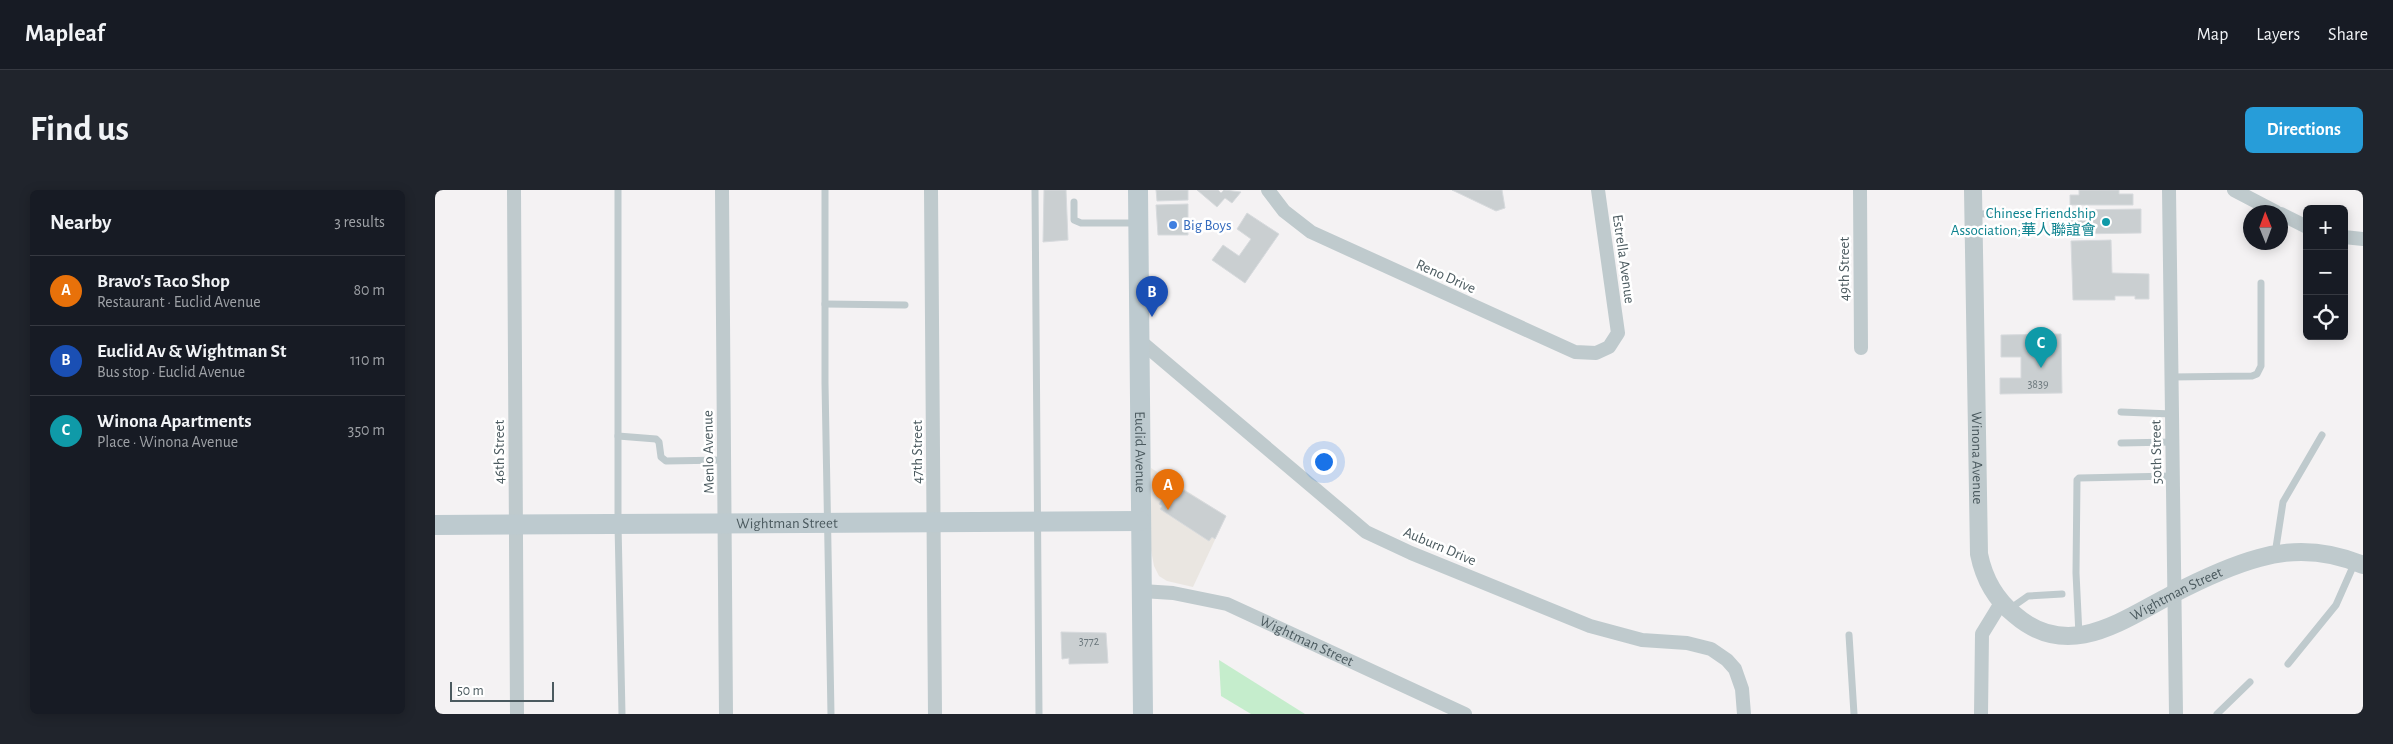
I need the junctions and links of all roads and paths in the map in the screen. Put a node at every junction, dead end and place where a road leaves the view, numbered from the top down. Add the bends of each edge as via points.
1 (513, 190) edge
2 (618, 190) edge
3 (722, 190) edge
4 (825, 190) edge
5 (931, 190) edge
6 (1035, 190) edge
7 (1138, 190) edge
8 (1268, 190) edge
9 (1598, 190) edge
10 (1860, 190) edge
11 (1973, 190) edge
12 (2169, 190) edge
13 (2234, 190) edge
14 (1074, 202) dead end
15 (2263, 205) edge
16 (2055, 213) dead end
17 (1974, 214) junction
18 (2288, 218) edge
19 (1139, 223) junction
20 (2303, 225) edge
21 (2348, 237) edge
22 (2363, 239) edge
23 (2261, 282) dead end
24 (825, 304) junction
25 (905, 305) dead end
26 (1618, 333) joint
27 (1139, 340) junction
28 (1861, 348) dead end
29 (2171, 376) junction
30 (2121, 412) dead end
31 (2172, 414) junction
32 (2322, 435) dead end
33 (619, 436) junction
34 (2172, 442) junction
35 (2121, 443) dead end
36 (724, 460) junction
37 (2173, 476) junction
38 (1140, 521) junction
39 (934, 522) junction
40 (1038, 522) junction
41 (829, 523) junction
42 (619, 524) junction
43 (725, 524) junction
44 (435, 525) edge
45 (515, 525) junction
46 (2275, 554) junction
47 (2359, 563) edge
48 (1142, 591) junction
49 (2174, 593) junction
50 (2062, 594) dead end
51 (2005, 606) junction
52 (1849, 635) dead end
53 (2079, 636) junction
54 (2288, 664) dead end
55 (2251, 682) dead end
56 (517, 714) edge
57 (622, 714) edge
58 (726, 714) edge
59 (831, 714) edge
60 (935, 714) edge
61 (1039, 714) edge
62 (1143, 714) edge
63 (1465, 714) edge
64 (1744, 714) edge
65 (1854, 714) edge
66 (1981, 714) edge
67 (2176, 714) edge
68 (2217, 714) edge

1 - 45 street, 46th Street
2 - 33 lane
3 - 36 street, Menlo Avenue
4 - 24 lane
5 - 39 street, 47th Street
6 - 40 lane
7 - 19 main road, Euclid Avenue
8 - 26 street, Reno Drive via 1283,211 1311,232 1575,352 1603,351
9 - 26 street, Estrella Avenue
10 - 28 street, 49th Street
11 - 17 street, Winona Avenue
12 - 29 street, 50th Street
13 - 15 street
14 - 19 lane via 1074,220 1081,223
16 - 17 lane
17 - 51 street, Winona Avenue via 1979,543 1985,577
18 - 20 street
19 - 27 main road, Euclid Avenue
21 - 22 street
23 - 29 lane via 2261,366 2257,374
24 - 25 lane
24 - 41 lane
27 - 38 main road, Euclid Avenue
27 - 64 street, Auburn Drive via 1366,532 1590,626 1642,640 1711,649 1735,669 1743,689
29 - 31 street, 50th Street
30 - 31 lane
31 - 34 street, 50th Street
32 - 46 lane via 2283,502
33 - 36 lane via 656,439 665,460
33 - 42 lane
34 - 35 lane
34 - 37 street, 50th Street
36 - 43 street, Menlo Avenue
37 - 49 street, 50th Street
37 - 53 lane via 2077,480
38 - 40 main road, Wightman Street
38 - 48 main road, Euclid Avenue
39 - 40 main road, Wightman Street
39 - 41 main road, Wightman Street
39 - 60 street, 47th Street
40 - 61 lane
41 - 43 main road, Wightman Street
41 - 59 lane
42 - 43 main road, Wightman Street
42 - 45 main road, Wightman Street
42 - 57 lane
43 - 58 street, Menlo Avenue
44 - 45 main road, Wightman Street
45 - 56 street, 46th Street
46 - 47 street, Wightman Street via 2323,553
46 - 49 street, Wightman Street via 2244,562
47 - 54 lane via 2336,604
48 - 62 main road, Euclid Avenue
48 - 63 street, Wightman Street via 1173,593 1227,604
49 - 53 street, Wightman Street via 2102,631
49 - 67 street, 50th Street
50 - 51 lane via 2028,596
51 - 53 street, Wightman Street via 2041,630
51 - 66 street via 1982,634
52 - 65 lane
55 - 68 lane

